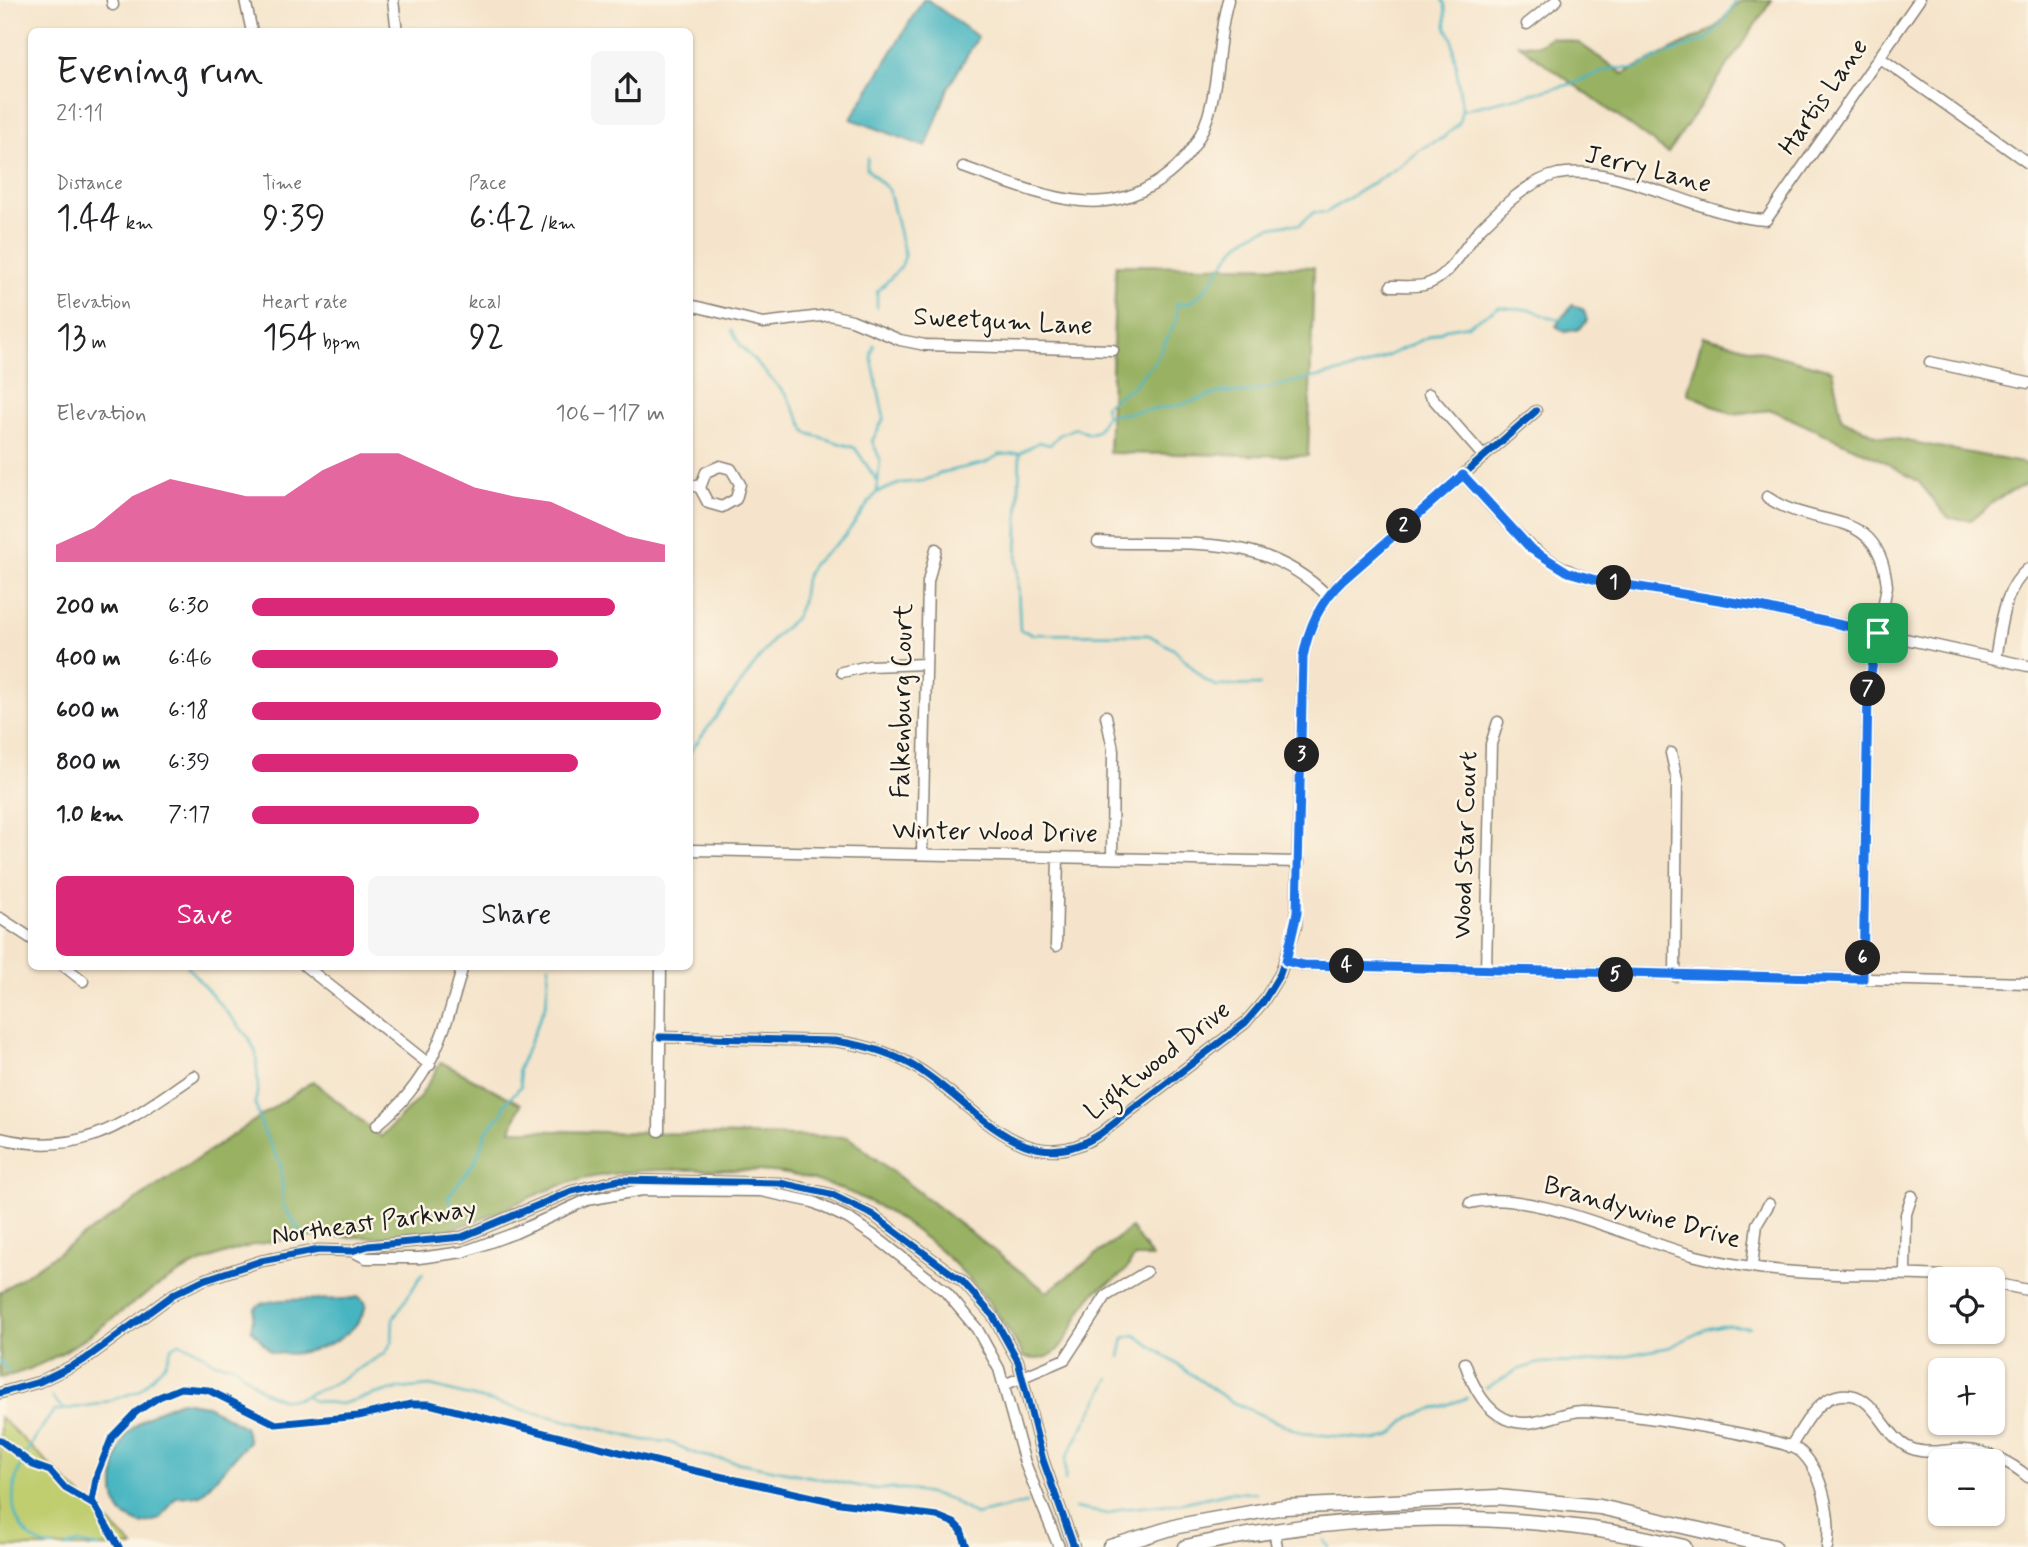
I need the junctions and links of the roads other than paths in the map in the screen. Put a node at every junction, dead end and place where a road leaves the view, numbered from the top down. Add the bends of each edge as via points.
1 (244, 0) edge
2 (393, 0) edge
3 (1228, 0) edge
4 (1557, 0) edge
5 (1919, 0) edge
6 (1527, 24) dead end
7 (251, 28) edge
8 (396, 28) edge
9 (1879, 57) junction
10 (2028, 163) edge
11 (962, 167) dead end
12 (1766, 220) joint
13 (1391, 286) dead end
14 (693, 306) edge
15 (1112, 350) dead end
16 (1930, 362) dead end
17 (2028, 383) edge
18 (1429, 394) dead end
19 (1536, 411) dead end
20 (1484, 457) junction
21 (1463, 475) junction
22 (1767, 497) dead end
23 (1098, 542) dead end
24 (936, 549) dead end
25 (2028, 569) edge
26 (1327, 595) junction
27 (1878, 633) junction
28 (1995, 659) junction
29 (926, 664) junction
30 (2028, 666) edge
31 (842, 672) dead end
32 (1105, 716) dead end
33 (1498, 722) dead end
34 (1671, 752) dead end
35 (693, 850) edge
36 (922, 854) junction
37 (1058, 857) junction
38 (1112, 858) junction
39 (1299, 862) junction
40 (0, 918) edge
41 (28, 936) edge
42 (1056, 946) dead end
43 (1286, 961) junction
44 (69, 970) edge
45 (310, 970) edge
46 (462, 970) edge
47 (661, 970) edge
48 (1486, 970) junction
49 (1675, 976) junction
50 (1863, 979) junction
51 (83, 981) dead end
52 (2028, 983) edge
53 (660, 1037) junction
54 (430, 1065) junction
55 (194, 1076) dead end
56 (377, 1125) dead end
57 (659, 1131) dead end
58 (0, 1138) edge
59 (1912, 1196) dead end
60 (1470, 1203) dead end
61 (1769, 1204) dead end
62 (352, 1251) junction
63 (1752, 1266) junction
64 (1146, 1272) dead end
65 (1905, 1274) junction
66 (1928, 1276) edge
67 (2005, 1285) edge
68 (2028, 1290) edge
69 (1465, 1363) dead end
70 (1023, 1379) junction
71 (1004, 1385) junction
72 (0, 1393) edge
73 (1790, 1447) junction
74 (2028, 1477) edge
75 (1275, 1530) junction
76 (1059, 1547) edge
77 (1074, 1547) edge
78 (1110, 1547) edge
79 (1186, 1547) edge
80 (1277, 1547) edge
81 (1684, 1547) edge
82 (1774, 1547) edge
83 (1827, 1547) edge

1 - 7 street
2 - 8 street
3 - 11 street via 1212,99 1201,133 1186,156 1157,182 1118,199 1082,201
4 - 6 street
5 - 9 street, Hartis Lane
9 - 10 street
9 - 12 street, Hartis Lane
12 - 13 street, Jerry Lane via 1733,215 1600,176 1557,174 1509,203 1436,279 1423,285
14 - 15 street, Sweetgum Lane via 763,323 830,315 925,345
16 - 17 street
18 - 20 street
19 - 20 street, Lightwood Drive
20 - 21 street, Lightwood Drive
21 - 26 street, Lightwood Drive
21 - 27 street via 1531,549 1568,572
22 - 27 street via 1782,506 1856,527 1876,547 1887,586
23 - 26 street via 1253,550 1285,562
24 - 29 street, Falkenburg Court via 928,582
25 - 28 street via 2007,600
26 - 39 street, Lightwood Drive via 1312,621 1303,657
27 - 28 street
27 - 50 street via 1868,691
28 - 30 street
29 - 31 street
29 - 36 street, Falkenburg Court
32 - 38 street via 1113,749
33 - 48 street, Wood Star Court via 1491,744
34 - 49 street via 1677,780
35 - 36 street, Winter Wood Drive
36 - 37 street, Winter Wood Drive
37 - 38 street, Winter Wood Drive
37 - 42 street
38 - 39 street, Winter Wood Drive
39 - 43 street, Lightwood Drive via 1296,926
40 - 41 street
43 - 48 street
43 - 53 street, Lightwood Drive via 1263,1002 1234,1033 1100,1134 1064,1150 1034,1149 1011,1139 921,1071 860,1045
44 - 51 street
45 - 54 street
46 - 54 street
47 - 53 street
48 - 49 street
49 - 50 street
50 - 52 street
53 - 57 street
54 - 56 street via 408,1097
55 - 58 street via 94,1138 46,1145
59 - 65 street via 1906,1214
60 - 63 street, Brandywine Drive via 1545,1207 1668,1248
61 - 63 street via 1758,1224
62 - 70 street, Northeast Parkway via 462,1237 572,1191 619,1180 767,1182 806,1187 852,1203 963,1282 993,1315
62 - 71 street, Northeast Parkway via 366,1258 463,1252 607,1194 761,1191 792,1196 849,1219 945,1291 977,1329
62 - 72 street, Northeast Parkway via 291,1254 203,1280 148,1311 84,1360 39,1382
63 - 65 street, Brandywine Drive via 1813,1273
64 - 70 street via 1106,1296 1065,1359
65 - 66 street, Brandywine Drive
67 - 68 street
69 - 73 street via 1481,1398 1504,1419 1537,1423 1580,1411 1706,1427
70 - 71 street
70 - 77 street, Northeast Parkway via 1043,1460
71 - 76 street, Northeast Parkway via 1025,1462
73 - 74 street via 1826,1400 1849,1396 1874,1408 1908,1447 1984,1454 2015,1466
73 - 83 street via 1808,1460 1819,1482
75 - 79 main road
75 - 80 street
75 - 81 main road via 1364,1522 1501,1519 1566,1524
78 - 82 main road via 1190,1524 1284,1507 1498,1497 1600,1507

